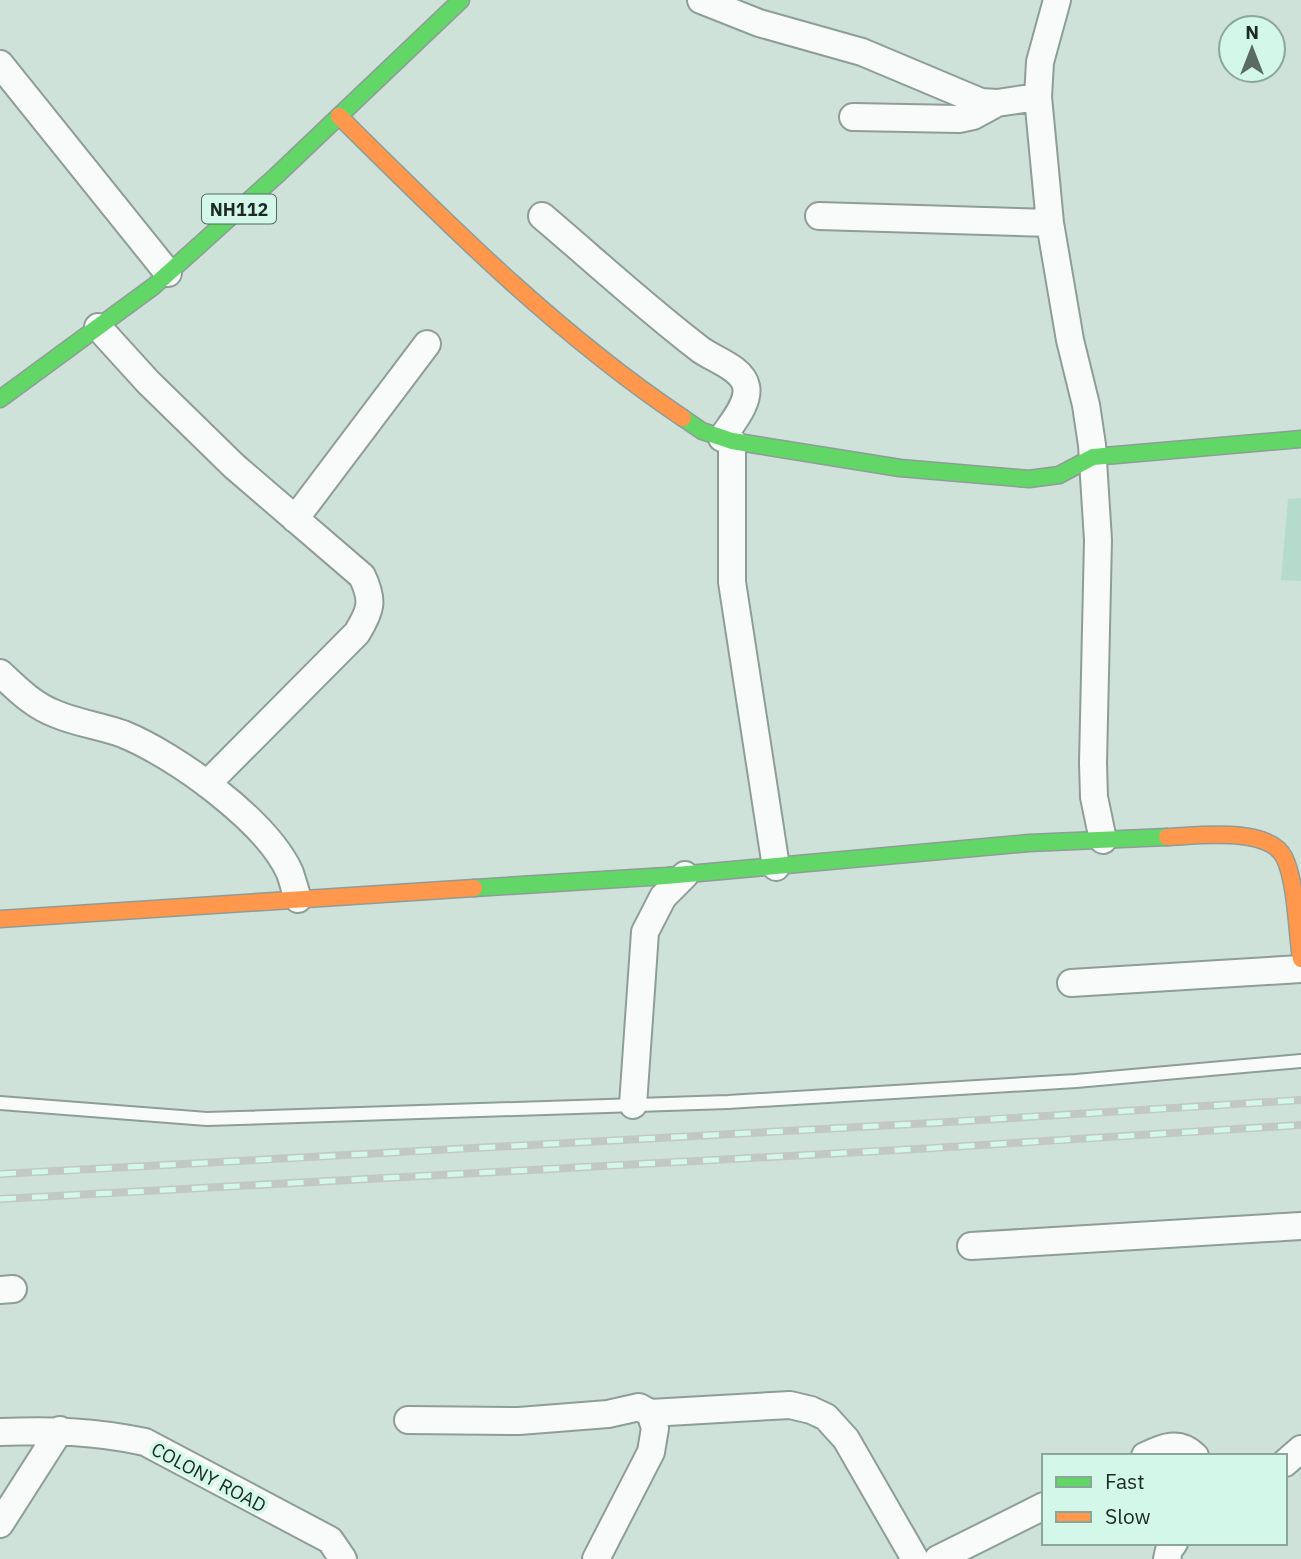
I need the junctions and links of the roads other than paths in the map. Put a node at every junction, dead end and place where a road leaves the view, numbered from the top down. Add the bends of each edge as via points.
1 (461, 0) edge
2 (701, 0) edge
3 (1057, 0) edge
4 (0, 64) edge
5 (1038, 97) junction
6 (997, 103) junction
7 (339, 116) junction
8 (853, 117) dead end
9 (542, 216) dead end
10 (818, 216) dead end
11 (1050, 223) junction
12 (168, 273) junction
13 (98, 327) junction
14 (427, 344) dead end
15 (0, 399) edge
16 (727, 439) junction
17 (1301, 439) edge
18 (1093, 457) junction
19 (295, 519) junction
20 (0, 673) edge
21 (207, 783) junction
22 (1103, 840) junction
23 (776, 867) junction
24 (685, 874) junction
25 (298, 899) junction
26 (0, 919) edge
27 (1301, 959) edge
28 (1301, 969) edge
29 (1071, 983) dead end
30 (1301, 1061) edge
31 (0, 1103) edge
32 (633, 1105) junction
33 (1301, 1226) edge
34 (971, 1246) dead end
35 (650, 1413) junction
36 (408, 1420) dead end
37 (60, 1430) junction
38 (0, 1432) edge
39 (1301, 1449) edge
40 (1149, 1454) edge
41 (1193, 1454) edge
42 (1287, 1461) edge
43 (1042, 1507) edge
44 (0, 1524) edge
45 (343, 1559) edge
46 (596, 1559) edge
47 (915, 1559) edge
48 (938, 1559) edge

1 - 7 main road, NH112
2 - 6 street via 759,23 862,52 970,99
3 - 5 street via 1040,62
4 - 12 street
5 - 6 street
5 - 11 street
6 - 8 street via 959,119
7 - 12 main road, NH112
7 - 16 main road via 470,245 582,341 665,406 702,431
9 - 16 street via 663,321 746,382 747,394
10 - 11 street
11 - 18 street
12 - 13 main road, NH112
13 - 15 main road, NH112
13 - 19 street via 167,401
14 - 19 street
16 - 18 main road via 900,468 1030,479 1059,475
16 - 23 street via 732,582
17 - 18 main road
18 - 22 street via 1098,552 1093,763
19 - 21 street via 362,576 371,603 367,617 357,633
20 - 21 street via 39,706 134,739
21 - 25 street via 253,824 273,849 289,871
22 - 23 main road
22 - 27 main road via 1220,835 1261,839 1276,847 1290,876
23 - 24 main road
24 - 25 main road
24 - 32 street via 663,897 645,932
25 - 26 main road
28 - 29 street
30 - 32 lane via 1076,1081
31 - 32 lane via 207,1119
33 - 34 street
35 - 36 street via 639,1407 519,1421
35 - 46 street via 655,1428 651,1452
35 - 47 street via 780,1405 811,1410 826,1418 846,1439
37 - 38 street, COLONY ROAD
37 - 44 street
37 - 45 street, COLONY ROAD via 120,1437 161,1449 330,1540
39 - 42 street
40 - 41 street via 1176,1446
43 - 48 street

